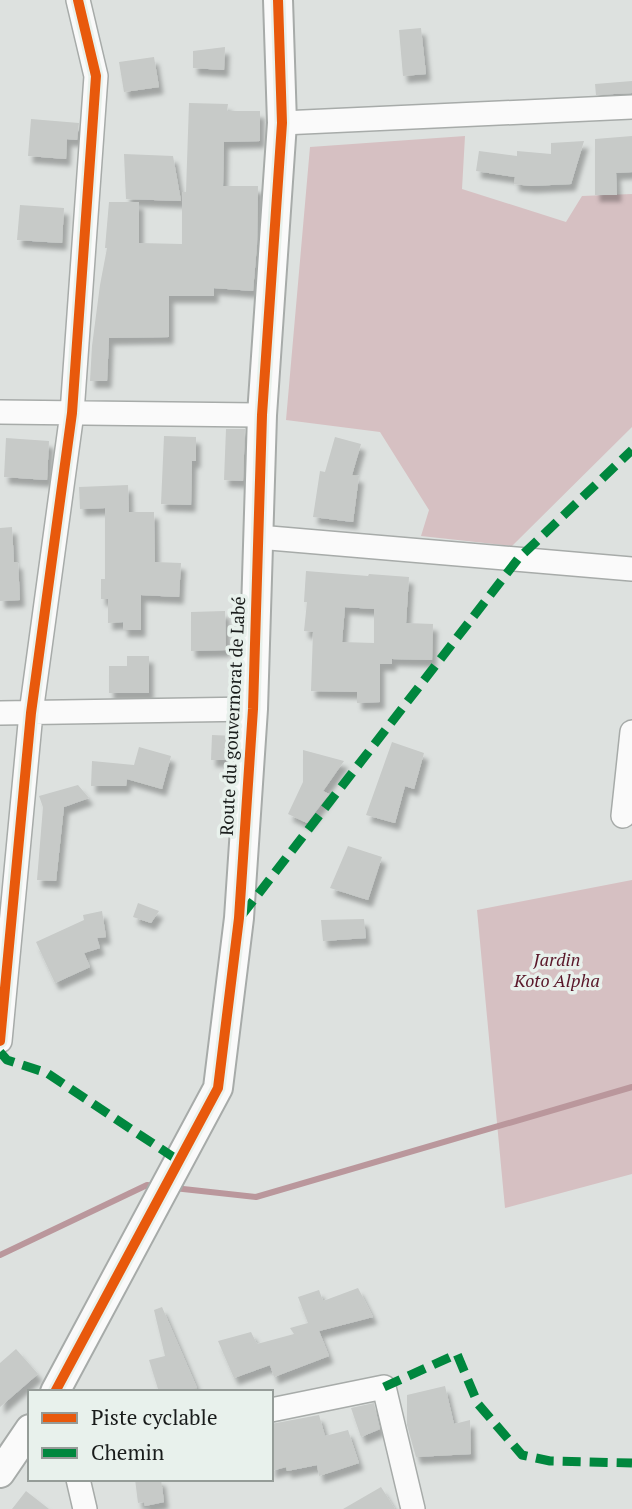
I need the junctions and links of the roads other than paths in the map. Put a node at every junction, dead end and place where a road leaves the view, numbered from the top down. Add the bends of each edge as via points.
1 (78, 0) edge
2 (278, 0) edge
3 (632, 107) edge
4 (282, 123) junction
5 (0, 412) edge
6 (72, 413) junction
7 (262, 415) junction
8 (258, 537) junction
9 (632, 569) edge
10 (253, 709) junction
11 (0, 713) edge
12 (31, 713) junction
13 (632, 732) edge
14 (623, 816) dead end
15 (0, 1041) edge
16 (58, 1390) edge
17 (273, 1410) edge
18 (28, 1432) edge
19 (0, 1473) edge
20 (78, 1481) edge
21 (85, 1509) edge
22 (413, 1509) edge

1 - 6 street via 96,76
2 - 4 street, Route du gouvernorat de Labé
3 - 4 street
4 - 7 street, Route du gouvernorat de Labé
5 - 6 street
6 - 7 street
6 - 12 street
7 - 8 street, Route du gouvernorat de Labé
8 - 9 street
8 - 10 street, Route du gouvernorat de Labé
10 - 12 street
10 - 16 street, Route du gouvernorat de Labé via 239,918 218,1088
11 - 12 street
12 - 15 street
13 - 14 street
17 - 22 street via 384,1387
18 - 19 street
20 - 21 street

